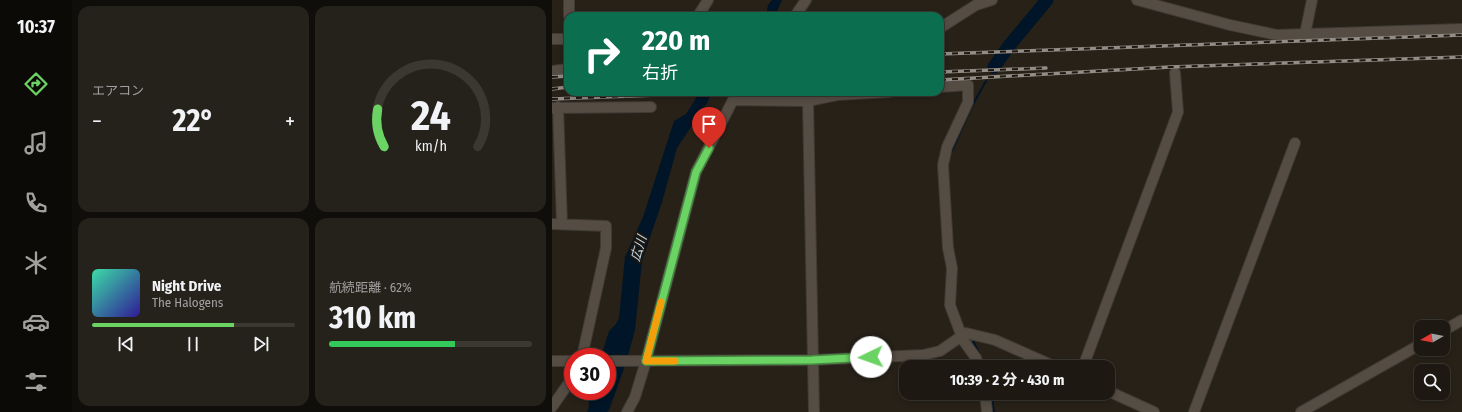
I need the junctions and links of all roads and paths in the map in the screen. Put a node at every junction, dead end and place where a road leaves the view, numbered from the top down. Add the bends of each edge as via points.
1 (569, 0) edge
2 (708, 0) edge
3 (806, 0) edge
4 (991, 0) edge
5 (1137, 0) edge
6 (1312, 0) edge
7 (569, 12) edge
8 (700, 12) edge
9 (798, 12) edge
10 (944, 25) edge
11 (1462, 29) edge
12 (1305, 34) junction
13 (552, 39) edge
14 (564, 39) edge
15 (564, 69) edge
16 (552, 70) edge
17 (1175, 73) dead end
18 (944, 87) edge
19 (832, 96) edge
20 (808, 101) junction
21 (651, 107) dead end
22 (555, 108) edge
23 (1295, 143) dead end
24 (557, 224) edge
25 (1462, 320) edge
26 (1450, 327) edge
27 (962, 335) junction
28 (584, 348) edge
29 (1414, 348) edge
30 (642, 360) junction
31 (812, 360) junction
32 (977, 360) edge
33 (1040, 360) edge
34 (1086, 360) edge
35 (552, 361) edge
36 (564, 361) edge
37 (616, 361) edge
38 (564, 390) edge
39 (1115, 394) edge
40 (985, 400) edge
41 (552, 407) edge
42 (627, 412) edge
43 (814, 412) edge
44 (986, 412) edge
45 (1154, 412) edge
46 (1194, 412) edge
47 (1301, 412) edge

1 - 7 street
2 - 8 street
3 - 9 street
4 - 10 street via 976,5
5 - 12 street via 1277,35
6 - 12 street
11 - 12 street
13 - 14 street
15 - 16 street
17 - 34 street via 1178,112
18 - 27 street via 968,85 968,102 947,147 943,165 948,248 952,268 950,305
19 - 20 street
20 - 30 street via 733,100 696,172
20 - 31 street
21 - 22 street
22 - 24 street
23 - 46 street
24 - 28 street via 606,226 606,248
25 - 26 street
27 - 31 street via 940,350 923,355
27 - 32 street
27 - 33 street via 966,333 995,340
29 - 47 street
30 - 31 street
30 - 37 street
30 - 42 street via 635,397
31 - 43 street
35 - 36 street
38 - 41 street
39 - 45 street
40 - 44 street

